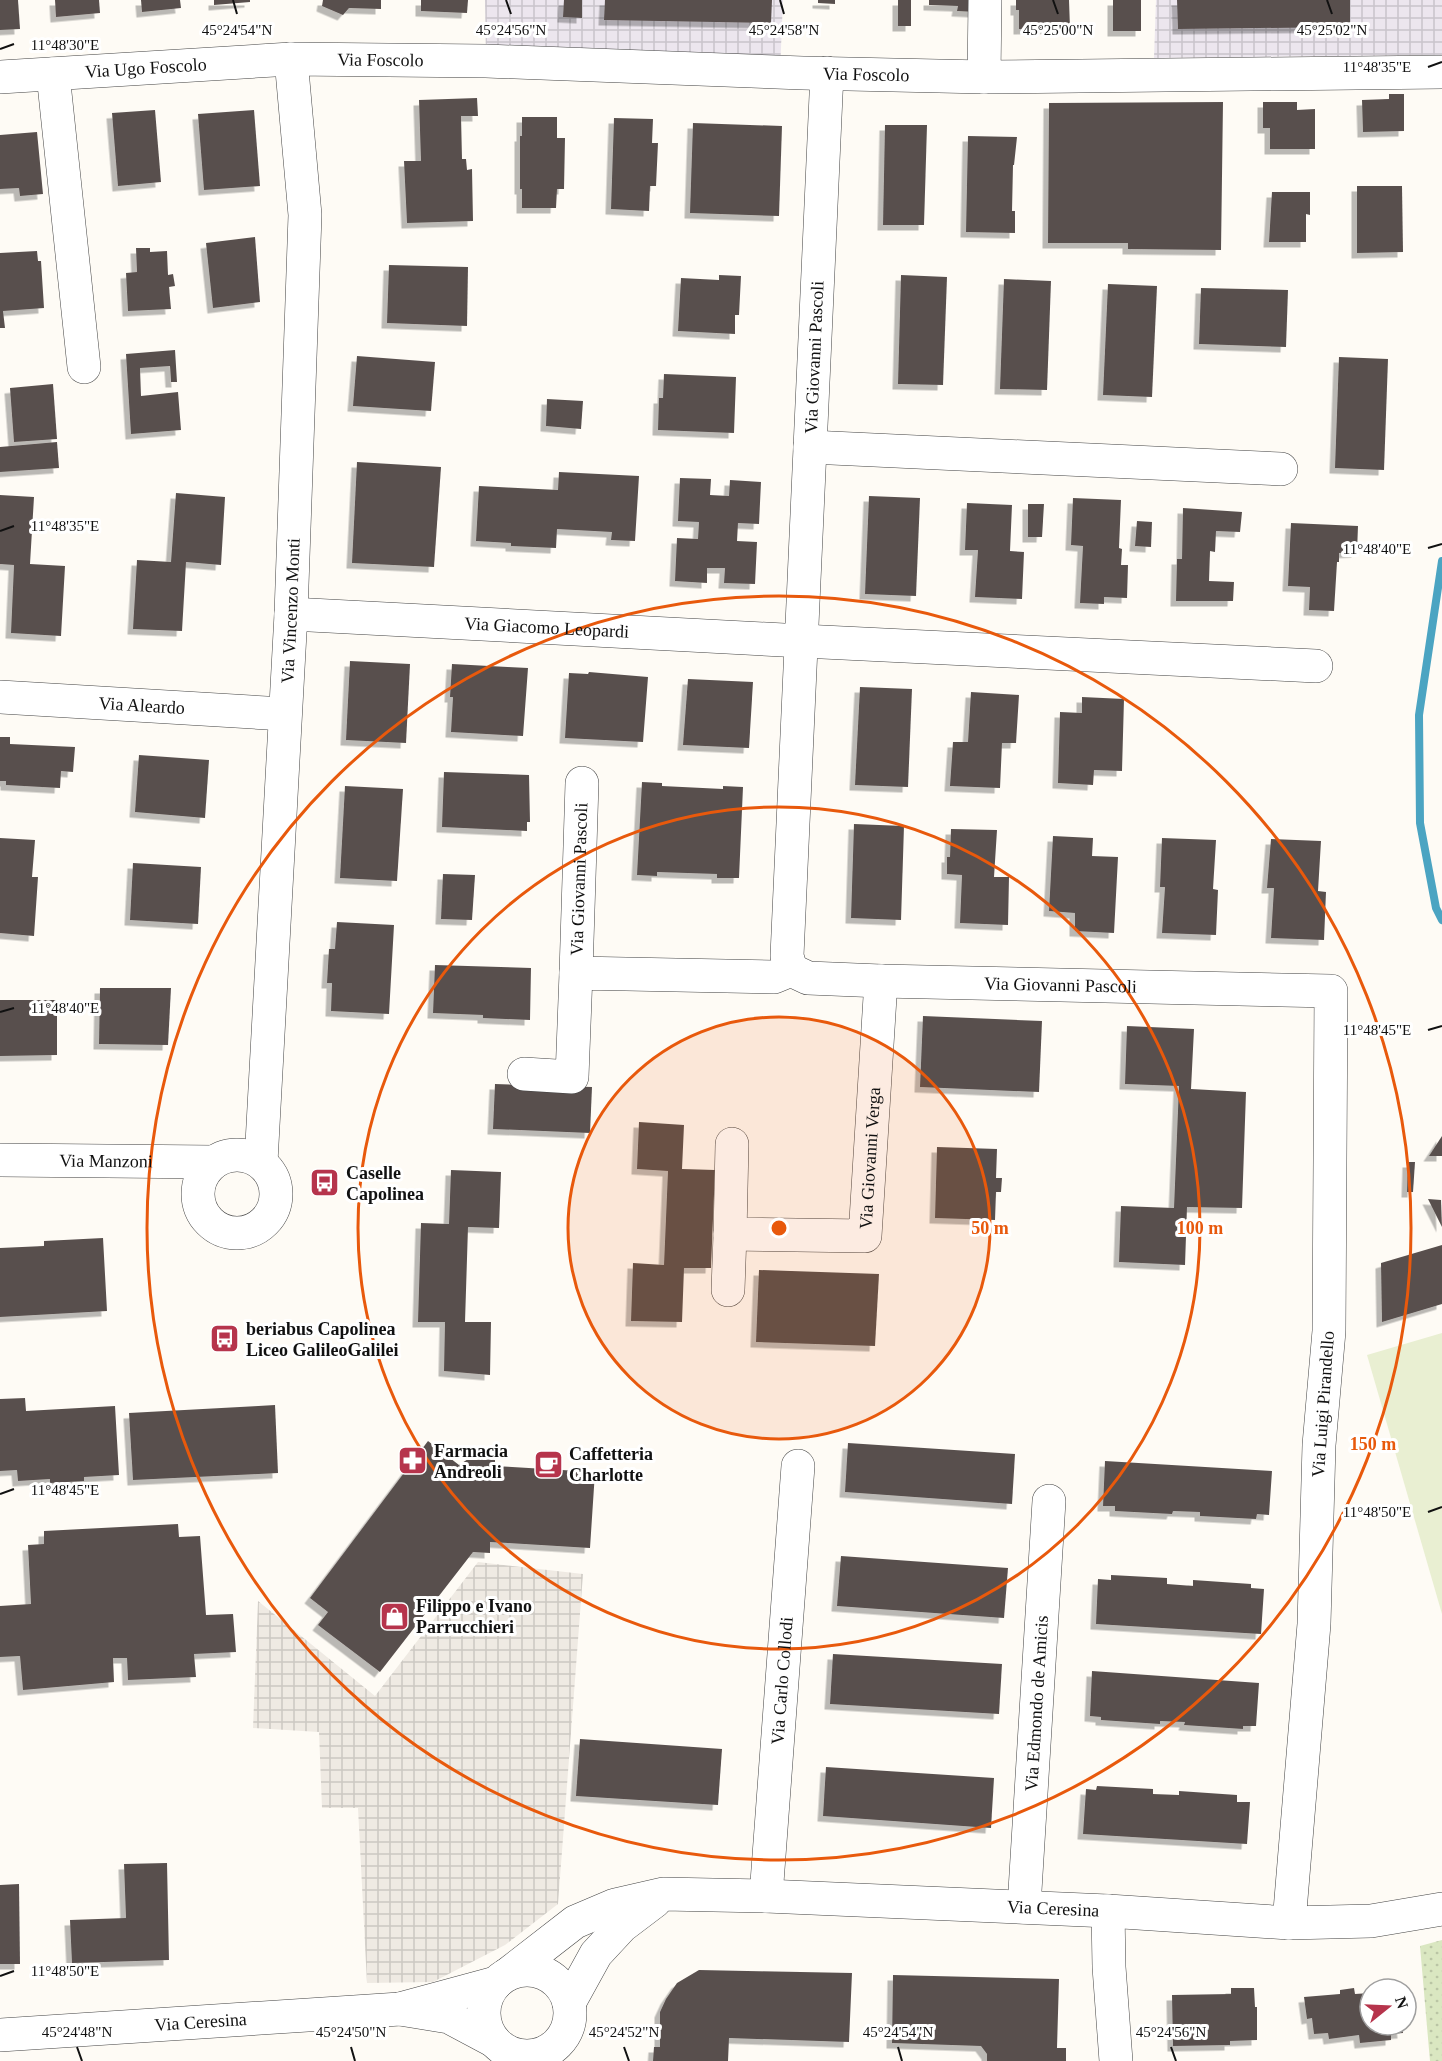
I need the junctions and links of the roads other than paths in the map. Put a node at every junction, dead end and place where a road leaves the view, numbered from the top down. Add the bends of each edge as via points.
1 (985, 0) edge
2 (291, 59) junction
3 (1442, 72) edge
4 (827, 73) junction
5 (53, 74) junction
6 (0, 77) edge
7 (984, 77) junction
8 (84, 368) dead end
9 (810, 447) junction
10 (1281, 469) dead end
11 (291, 614) junction
12 (802, 641) junction
13 (1316, 666) dead end
14 (0, 697) edge
15 (284, 714) junction
16 (582, 783) dead end
17 (791, 969) junction
18 (576, 973) junction
19 (881, 981) junction
20 (1331, 991) joint
21 (524, 1074) dead end
22 (732, 1144) dead end
23 (0, 1160) edge
24 (163, 1161) junction
25 (214, 1162) junction
26 (261, 1162) junction
27 (199, 1204) junction
28 (730, 1234) junction
29 (728, 1290) dead end
30 (798, 1466) dead end
31 (1049, 1501) dead end
32 (663, 1894) junction
33 (766, 1896) junction
34 (1024, 1907) junction
35 (1442, 1909) edge
36 (1108, 1911) junction
37 (1289, 1923) junction
38 (502, 1979) junction
39 (569, 2003) junction
40 (400, 2009) junction
41 (0, 2035) edge
42 (494, 2041) junction
43 (566, 2048) edge
44 (524, 2059) edge
45 (1116, 2061) edge

1 - 7 street
2 - 4 street, Via Foscolo via 486,61
2 - 5 street, Via Ugo Foscolo
2 - 11 street, Via Vincenzo Monti via 304,215
3 - 7 street, Via Foscolo
4 - 7 street, Via Foscolo
4 - 9 street, Via Giovanni Pascoli
5 - 6 street, Via Ugo Foscolo
5 - 8 street
9 - 10 street
9 - 12 street, Via Giovanni Pascoli
11 - 12 street, Via Giacomo Leopardi
11 - 15 street, Via Vincenzo Monti
12 - 13 street
12 - 17 street, Via Giovanni Pascoli via 787,956
14 - 15 street, Via Aleardo
15 - 26 street, Via Vincenzo Monti
16 - 18 street, Via Giovanni Pascoli
17 - 18 street, Via Giovanni Pascoli via 774,977
17 - 19 street, Via Giovanni Pascoli via 808,978
18 - 21 street, Via Giovanni Pascoli via 572,1077
19 - 20 street, Via Giovanni Pascoli
19 - 28 street, Via Giovanni Verga via 865,1236
20 - 37 street, Via Luigi Pirandello via 1329,1331 1319,1445 1314,1624
22 - 28 street
23 - 24 street, Via Manzoni
24 - 25 street, Via Manzoni
24 - 27 street
25 - 26 street via 237,1155
25 - 27 street via 200,1181
26 - 27 street via 270,1171 276,1196 274,1208 257,1227 233,1233 220,1229 210,1222
28 - 29 street
30 - 33 street, Via Carlo Collodi
31 - 34 street, Via Edmondo de Amicis
32 - 33 street, Via Ceresina
32 - 38 street, Via Ceresina via 615,1905 575,1922
32 - 39 street, Via Ceresina via 622,1926 596,1954
33 - 34 street, Via Ceresina
34 - 36 street, Via Ceresina
35 - 37 street, Via Ceresina via 1371,1921
36 - 37 street, Via Ceresina
36 - 45 street
38 - 39 street, Via Ceresina via 523,1970 543,1973 564,1990
38 - 40 street, Via Ceresina
38 - 42 street, Via Ceresina via 487,1997 484,2012
39 - 43 street, Via Ceresina
40 - 41 street, Via Ceresina
40 - 42 street, Via Ceresina via 449,2017
42 - 44 street, Via Ceresina
43 - 44 street, Via Ceresina

